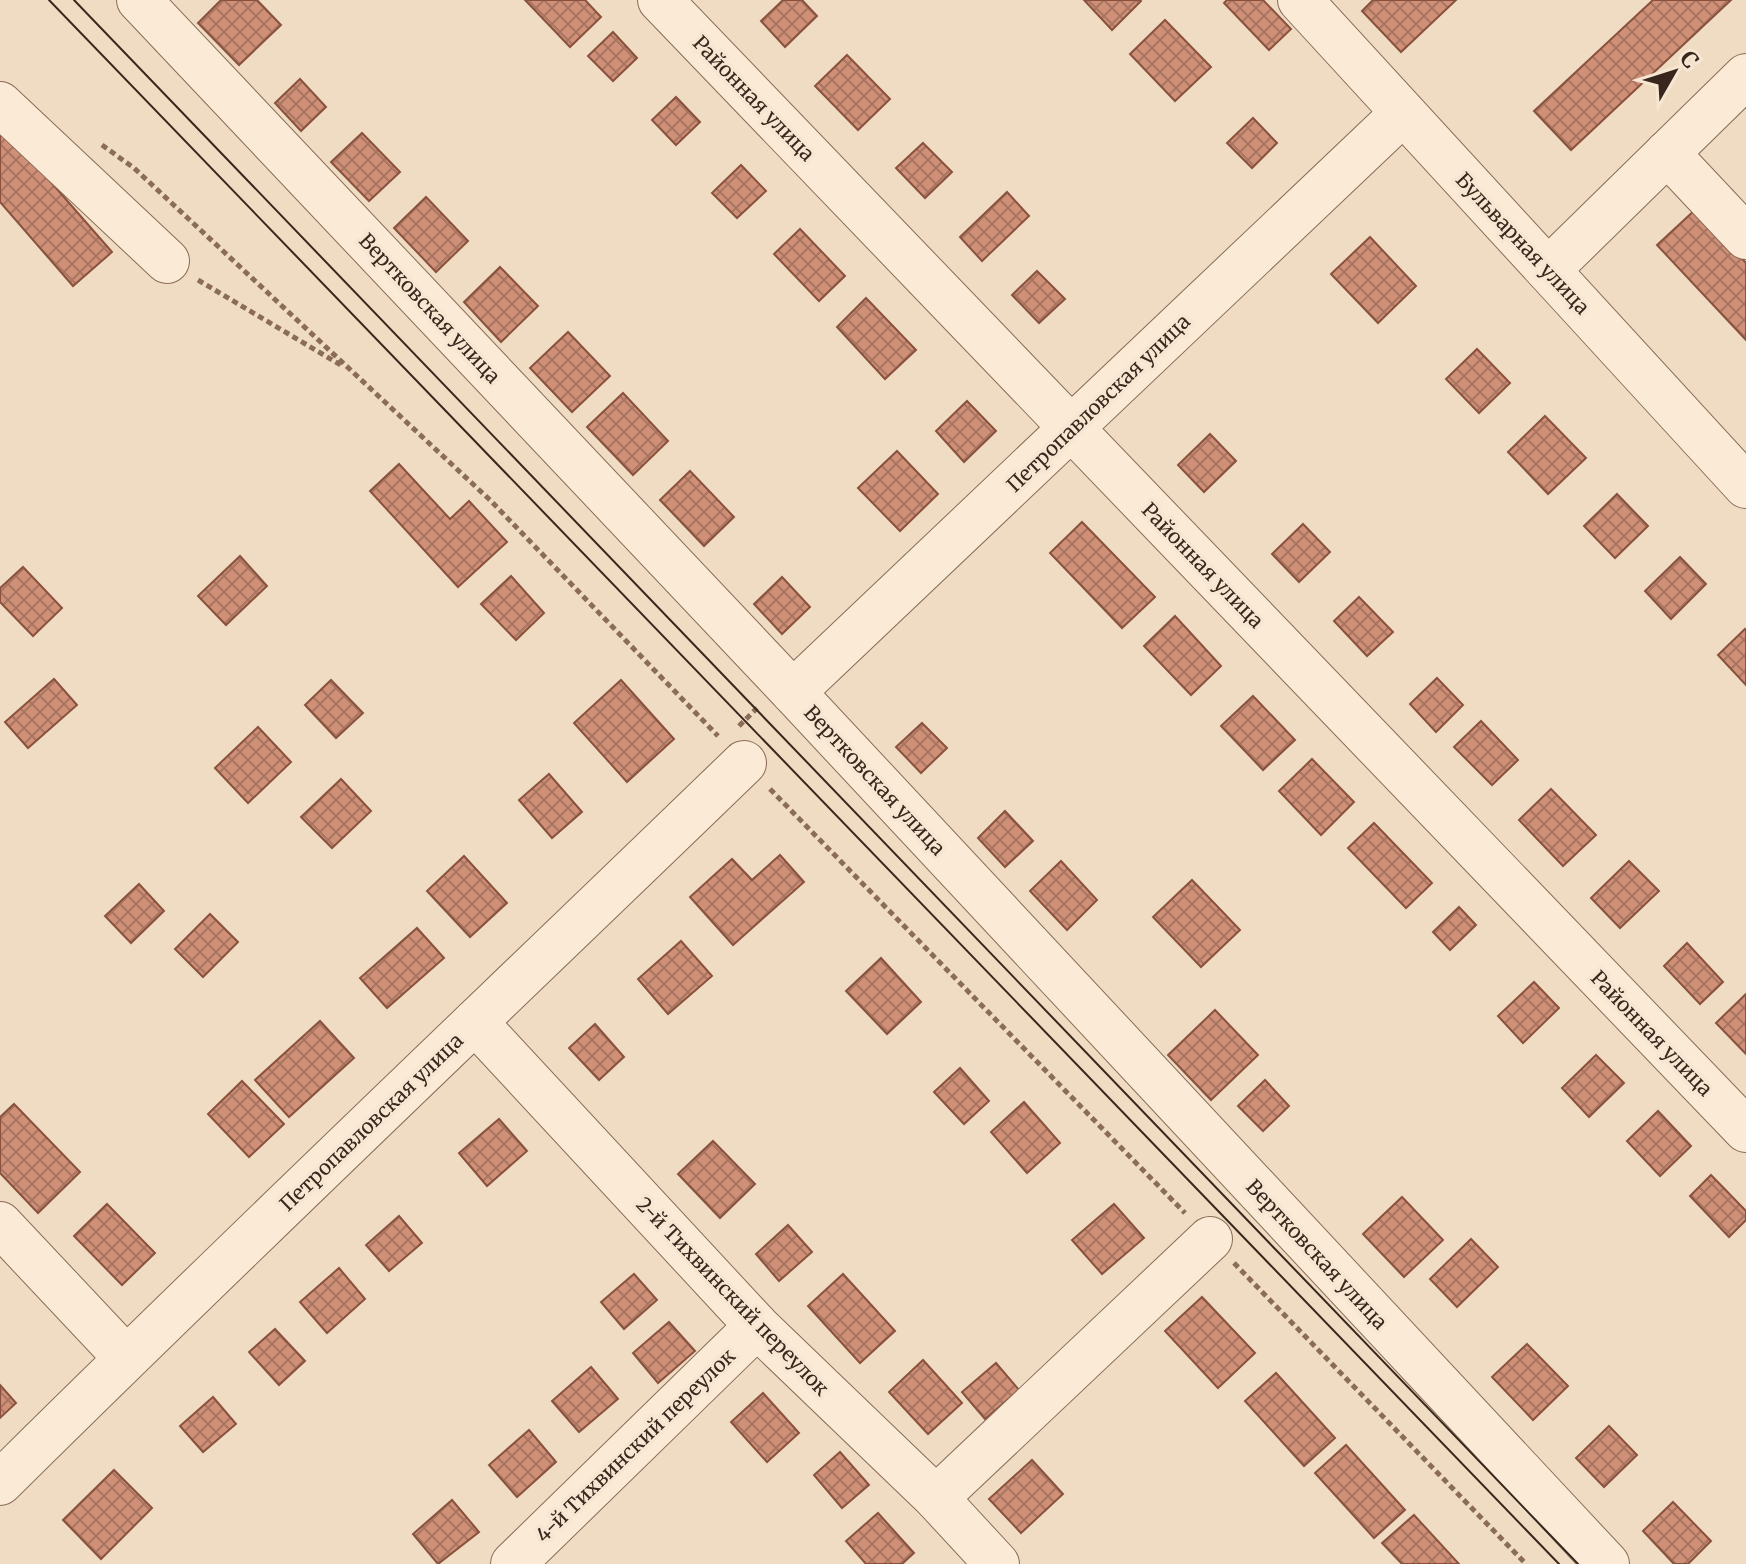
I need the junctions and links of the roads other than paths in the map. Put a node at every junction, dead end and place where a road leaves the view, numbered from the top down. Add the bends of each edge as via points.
1 (139, 0) edge
2 (660, 0) edge
3 (1300, 0) edge
4 (1746, 76) edge
5 (0, 104) edge
6 (1403, 113) junction
7 (1667, 153) junction
8 (1746, 237) edge
9 (167, 261) road end
10 (1548, 270) junction
11 (1072, 429) junction
12 (1746, 486) edge
13 (789, 687) junction
14 (734, 752) road end
15 (475, 1022) junction
16 (1746, 1130) edge
17 (0, 1224) edge
18 (1210, 1239) road end
19 (757, 1326) junction
20 (126, 1358) junction
21 (0, 1483) edge
22 (936, 1498) junction
23 (513, 1564) edge
24 (997, 1564) edge
25 (1607, 1564) edge

1 - 13 street, Вертковская улица
2 - 11 street, Районная улица
3 - 6 street, Бульварная улица
4 - 7 street
5 - 9 street
6 - 10 street, Бульварная улица
6 - 11 street, Петропавловская улица
7 - 8 street
7 - 10 street
10 - 12 street, Бульварная улица
11 - 13 street, Петропавловская улица
11 - 16 street, Районная улица
13 - 25 street, Вертковская улица
14 - 15 street, Петропавловская улица
15 - 19 street, 2-й Тихвинский переулок
15 - 20 street, Петропавловская улица
17 - 20 street
18 - 22 street
19 - 22 street, 2-й Тихвинский переулок
19 - 23 street, 4-й Тихвинский переулок
20 - 21 street, Петропавловская улица
22 - 24 street, 2-й Тихвинский переулок

